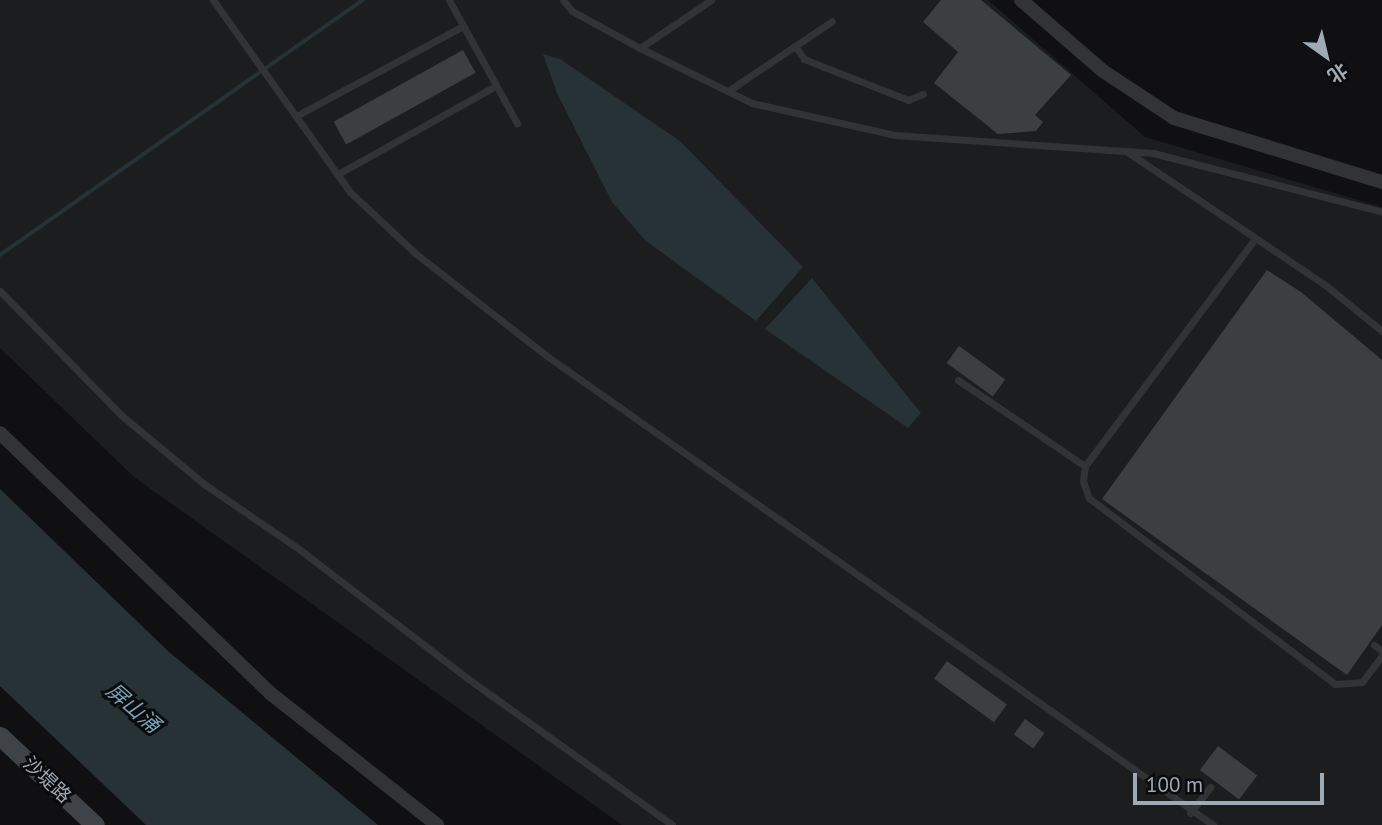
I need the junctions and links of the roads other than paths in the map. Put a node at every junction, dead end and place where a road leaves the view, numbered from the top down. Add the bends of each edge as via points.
1 (213, 0) edge
2 (449, 0) edge
3 (564, 0) edge
4 (711, 0) edge
5 (1021, 0) edge
6 (832, 20) dead end
7 (463, 26) junction
8 (794, 46) junction
9 (640, 48) junction
10 (492, 88) dead end
11 (728, 91) junction
12 (923, 94) dead end
13 (296, 116) junction
14 (516, 122) dead end
15 (1126, 151) junction
16 (338, 174) junction
17 (1382, 182) edge
18 (1382, 212) edge
19 (1254, 240) junction
20 (0, 291) edge
21 (1382, 331) edge
22 (958, 380) dead end
23 (0, 433) edge
24 (1085, 466) junction
25 (1374, 645) dead end
26 (1382, 653) edge
27 (0, 736) edge
28 (1210, 787) dead end
29 (1191, 813) junction
30 (94, 825) edge
31 (436, 825) edge
32 (672, 825) edge
33 (1213, 825) edge

1 - 13 lane
2 - 7 lane
3 - 9 lane via 572,11
4 - 9 lane
5 - 17 street via 1103,71 1174,118
6 - 8 lane
7 - 13 lane
7 - 14 lane
8 - 11 lane
8 - 12 lane via 804,59 908,100
9 - 11 lane
10 - 16 lane
11 - 15 lane via 752,103 895,135
13 - 16 lane
15 - 18 lane via 1153,153
15 - 19 lane
16 - 29 lane via 415,253 547,356 929,622
19 - 21 lane via 1324,284
19 - 24 lane
20 - 32 lane via 121,415 204,484
22 - 24 lane
23 - 31 street via 270,694
24 - 26 lane via 1083,481 1089,498 1335,684 1362,682
25 - 26 lane
27 - 30 street, 沙堤路
28 - 29 lane
29 - 33 lane

